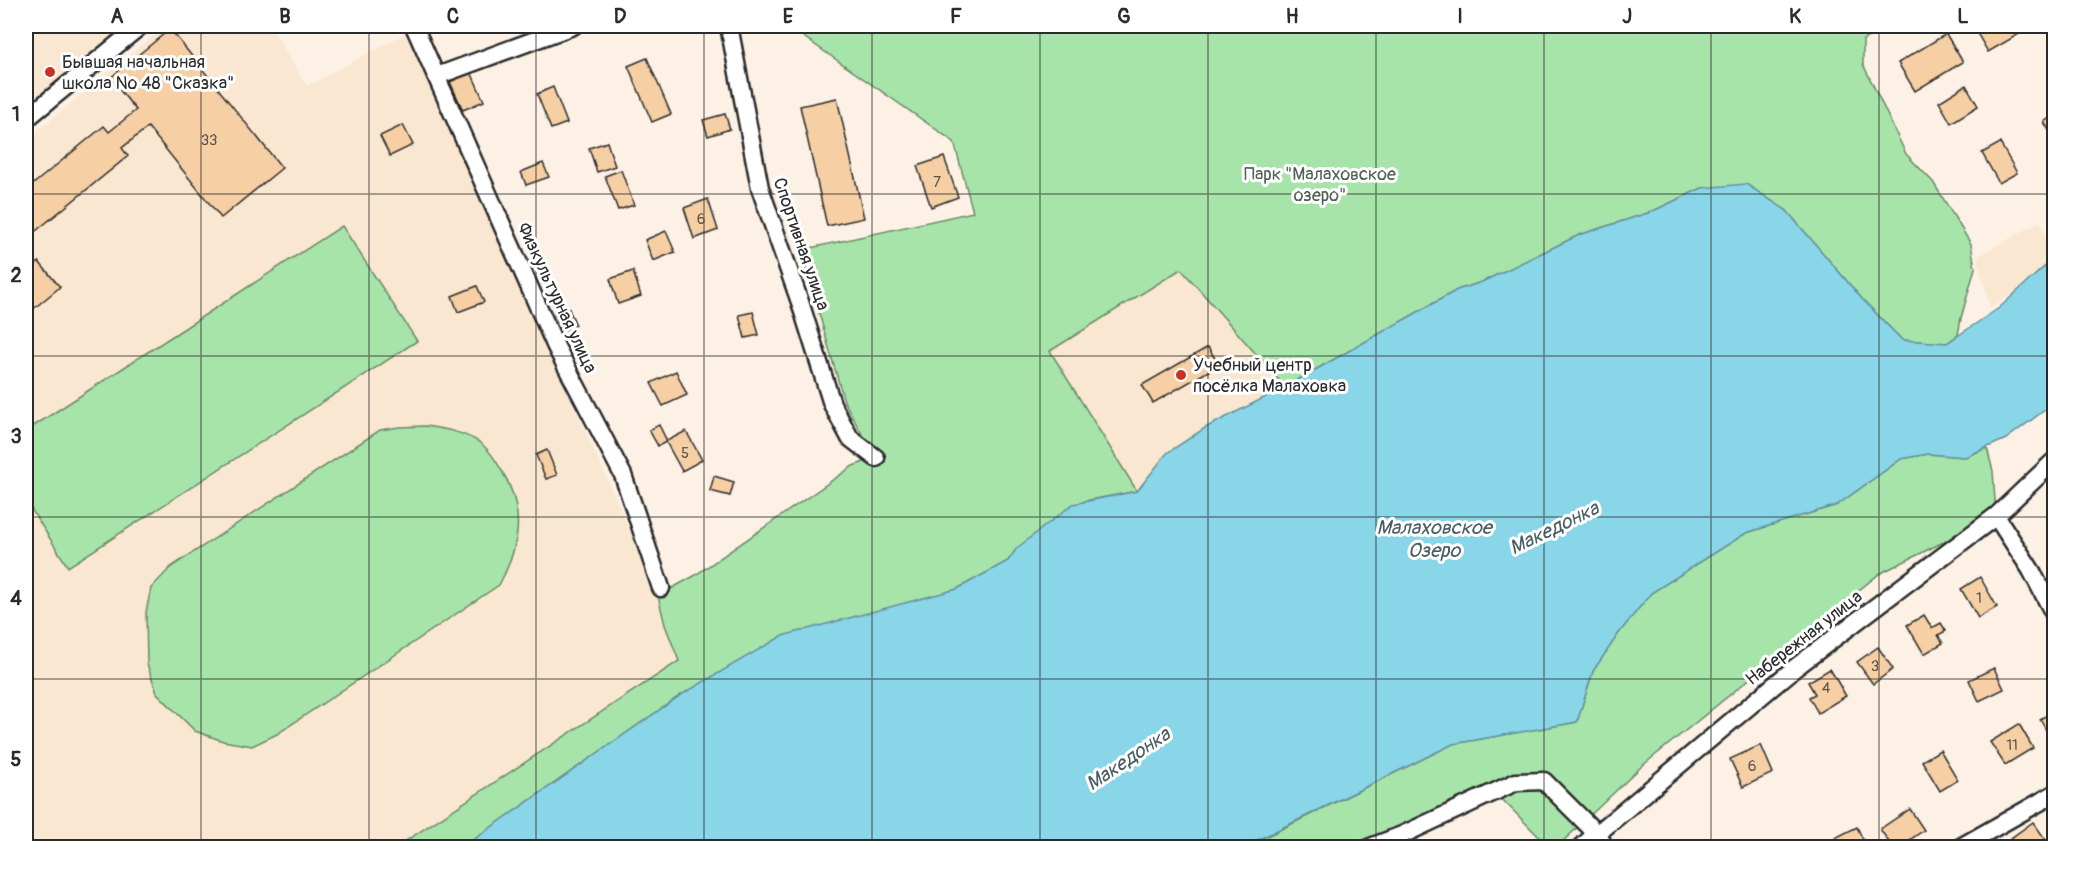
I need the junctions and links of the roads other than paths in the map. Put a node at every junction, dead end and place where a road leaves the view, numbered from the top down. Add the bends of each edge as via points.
1 (140, 26) edge
2 (414, 26) edge
3 (573, 26) edge
4 (729, 26) edge
5 (437, 76) junction
6 (26, 119) edge
7 (876, 458) dead end
8 (2055, 461) edge
9 (1996, 516) junction
10 (661, 588) dead end
11 (2055, 614) edge
12 (2055, 794) edge
13 (1596, 833) junction
14 (1368, 848) edge
15 (1580, 848) edge
16 (1606, 848) edge
17 (1959, 848) edge

1 - 6 street
2 - 5 street, Физкультурная улица
3 - 5 street
4 - 7 street, Спортивная улица via 759,188 832,404 850,438
5 - 10 street, Физкультурная улица via 556,347 623,476
8 - 9 street, Набережная улица
9 - 11 street
9 - 13 street, Набережная улица via 1796,667
12 - 17 street
13 - 14 street via 1544,781 1516,783
13 - 15 street, Набережная улица
13 - 16 street

